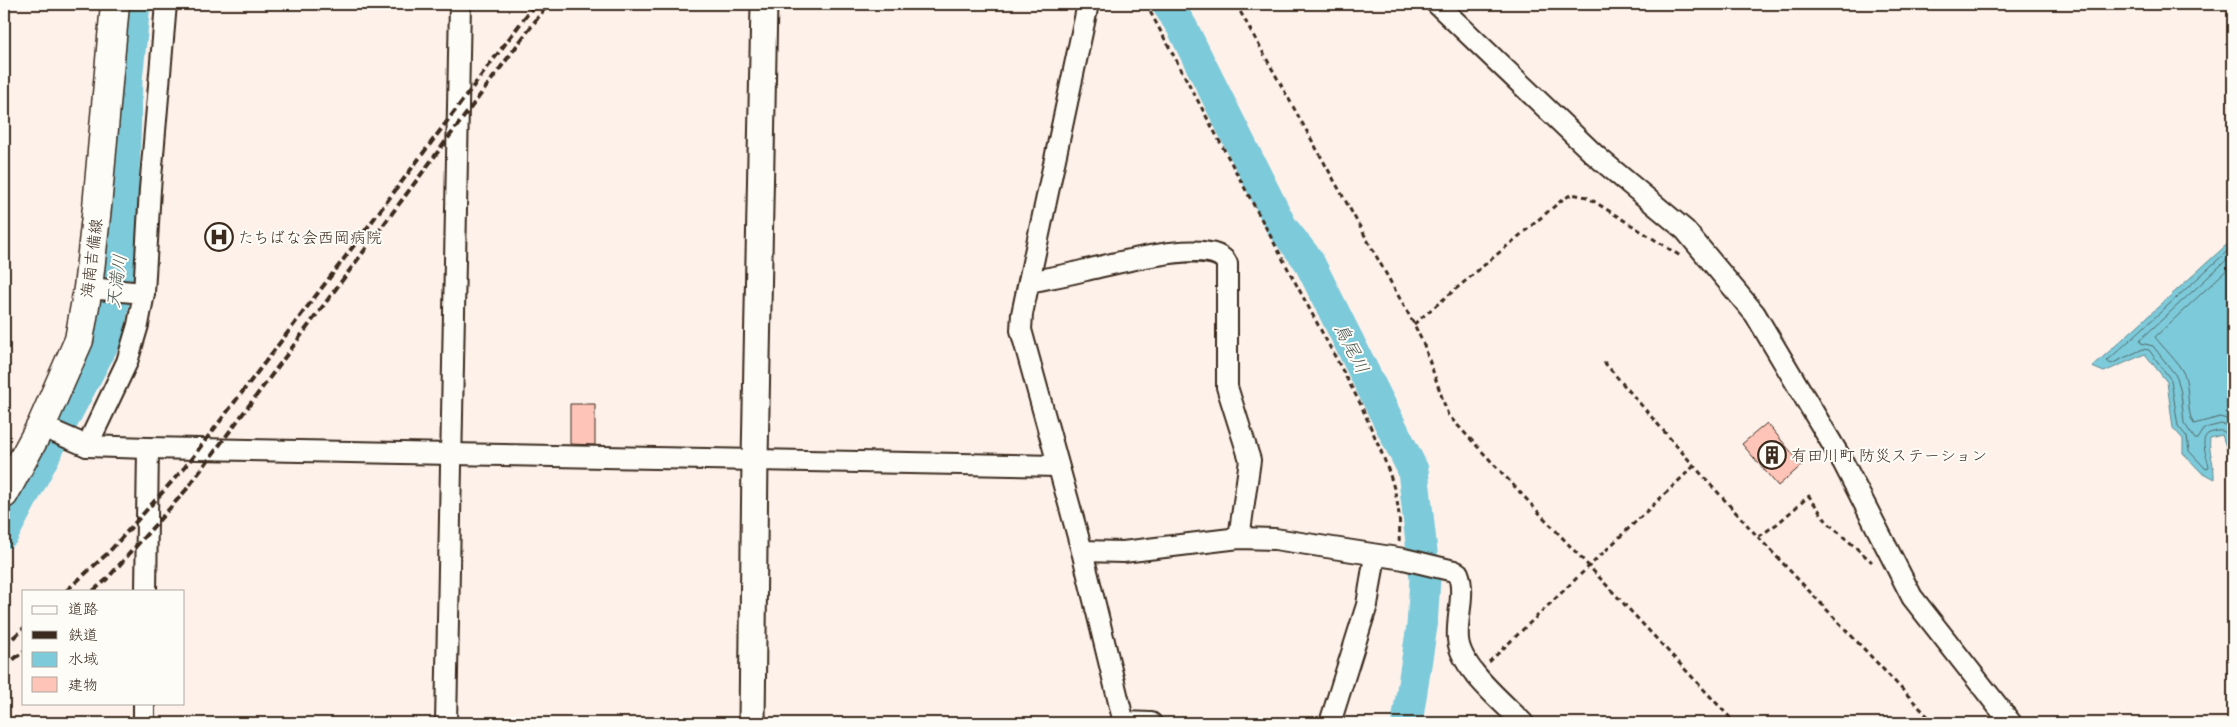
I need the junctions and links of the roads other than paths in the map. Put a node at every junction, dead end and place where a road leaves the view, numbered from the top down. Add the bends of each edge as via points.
1 (114, 4) edge
2 (166, 4) edge
3 (460, 4) edge
4 (764, 4) edge
5 (1088, 4) edge
6 (1437, 4) edge
7 (1029, 282) junction
8 (88, 288) junction
9 (144, 293) junction
10 (41, 426) junction
11 (87, 446) junction
12 (148, 448) junction
13 (451, 453) junction
14 (14, 459) edge
15 (755, 459) junction
16 (1057, 466) junction
17 (4, 494) edge
18 (1239, 538) junction
19 (1082, 551) junction
20 (1375, 555) junction
21 (146, 590) edge
22 (144, 704) edge
23 (144, 723) edge
24 (446, 723) edge
25 (752, 723) edge
26 (1124, 723) edge
27 (1151, 723) edge
28 (1330, 723) edge
29 (1523, 723) edge
30 (2011, 723) edge

1 - 8 main road, 海南吉備線 via 98,207
2 - 9 street
3 - 13 street
4 - 15 street
5 - 7 street
6 - 30 street via 1594,155 1686,230 1755,314 1843,462 1912,597
7 - 16 street via 1020,330
7 - 18 street via 1171,252 1214,254 1225,260 1227,387 1250,460
8 - 9 street
8 - 10 main road, 海南吉備線 via 79,340
9 - 11 street via 127,362
10 - 11 street
10 - 14 main road, 海南吉備線
11 - 12 street
12 - 13 street
12 - 21 street
13 - 15 street
13 - 24 street
14 - 17 main road, 海南吉備線
15 - 16 street
15 - 25 street
16 - 19 street
18 - 19 street via 1124,552
18 - 20 street via 1275,539
19 - 26 street
20 - 28 street via 1367,605
20 - 29 street via 1458,573 1461,585 1460,650 1476,674
22 - 23 street
26 - 27 street

